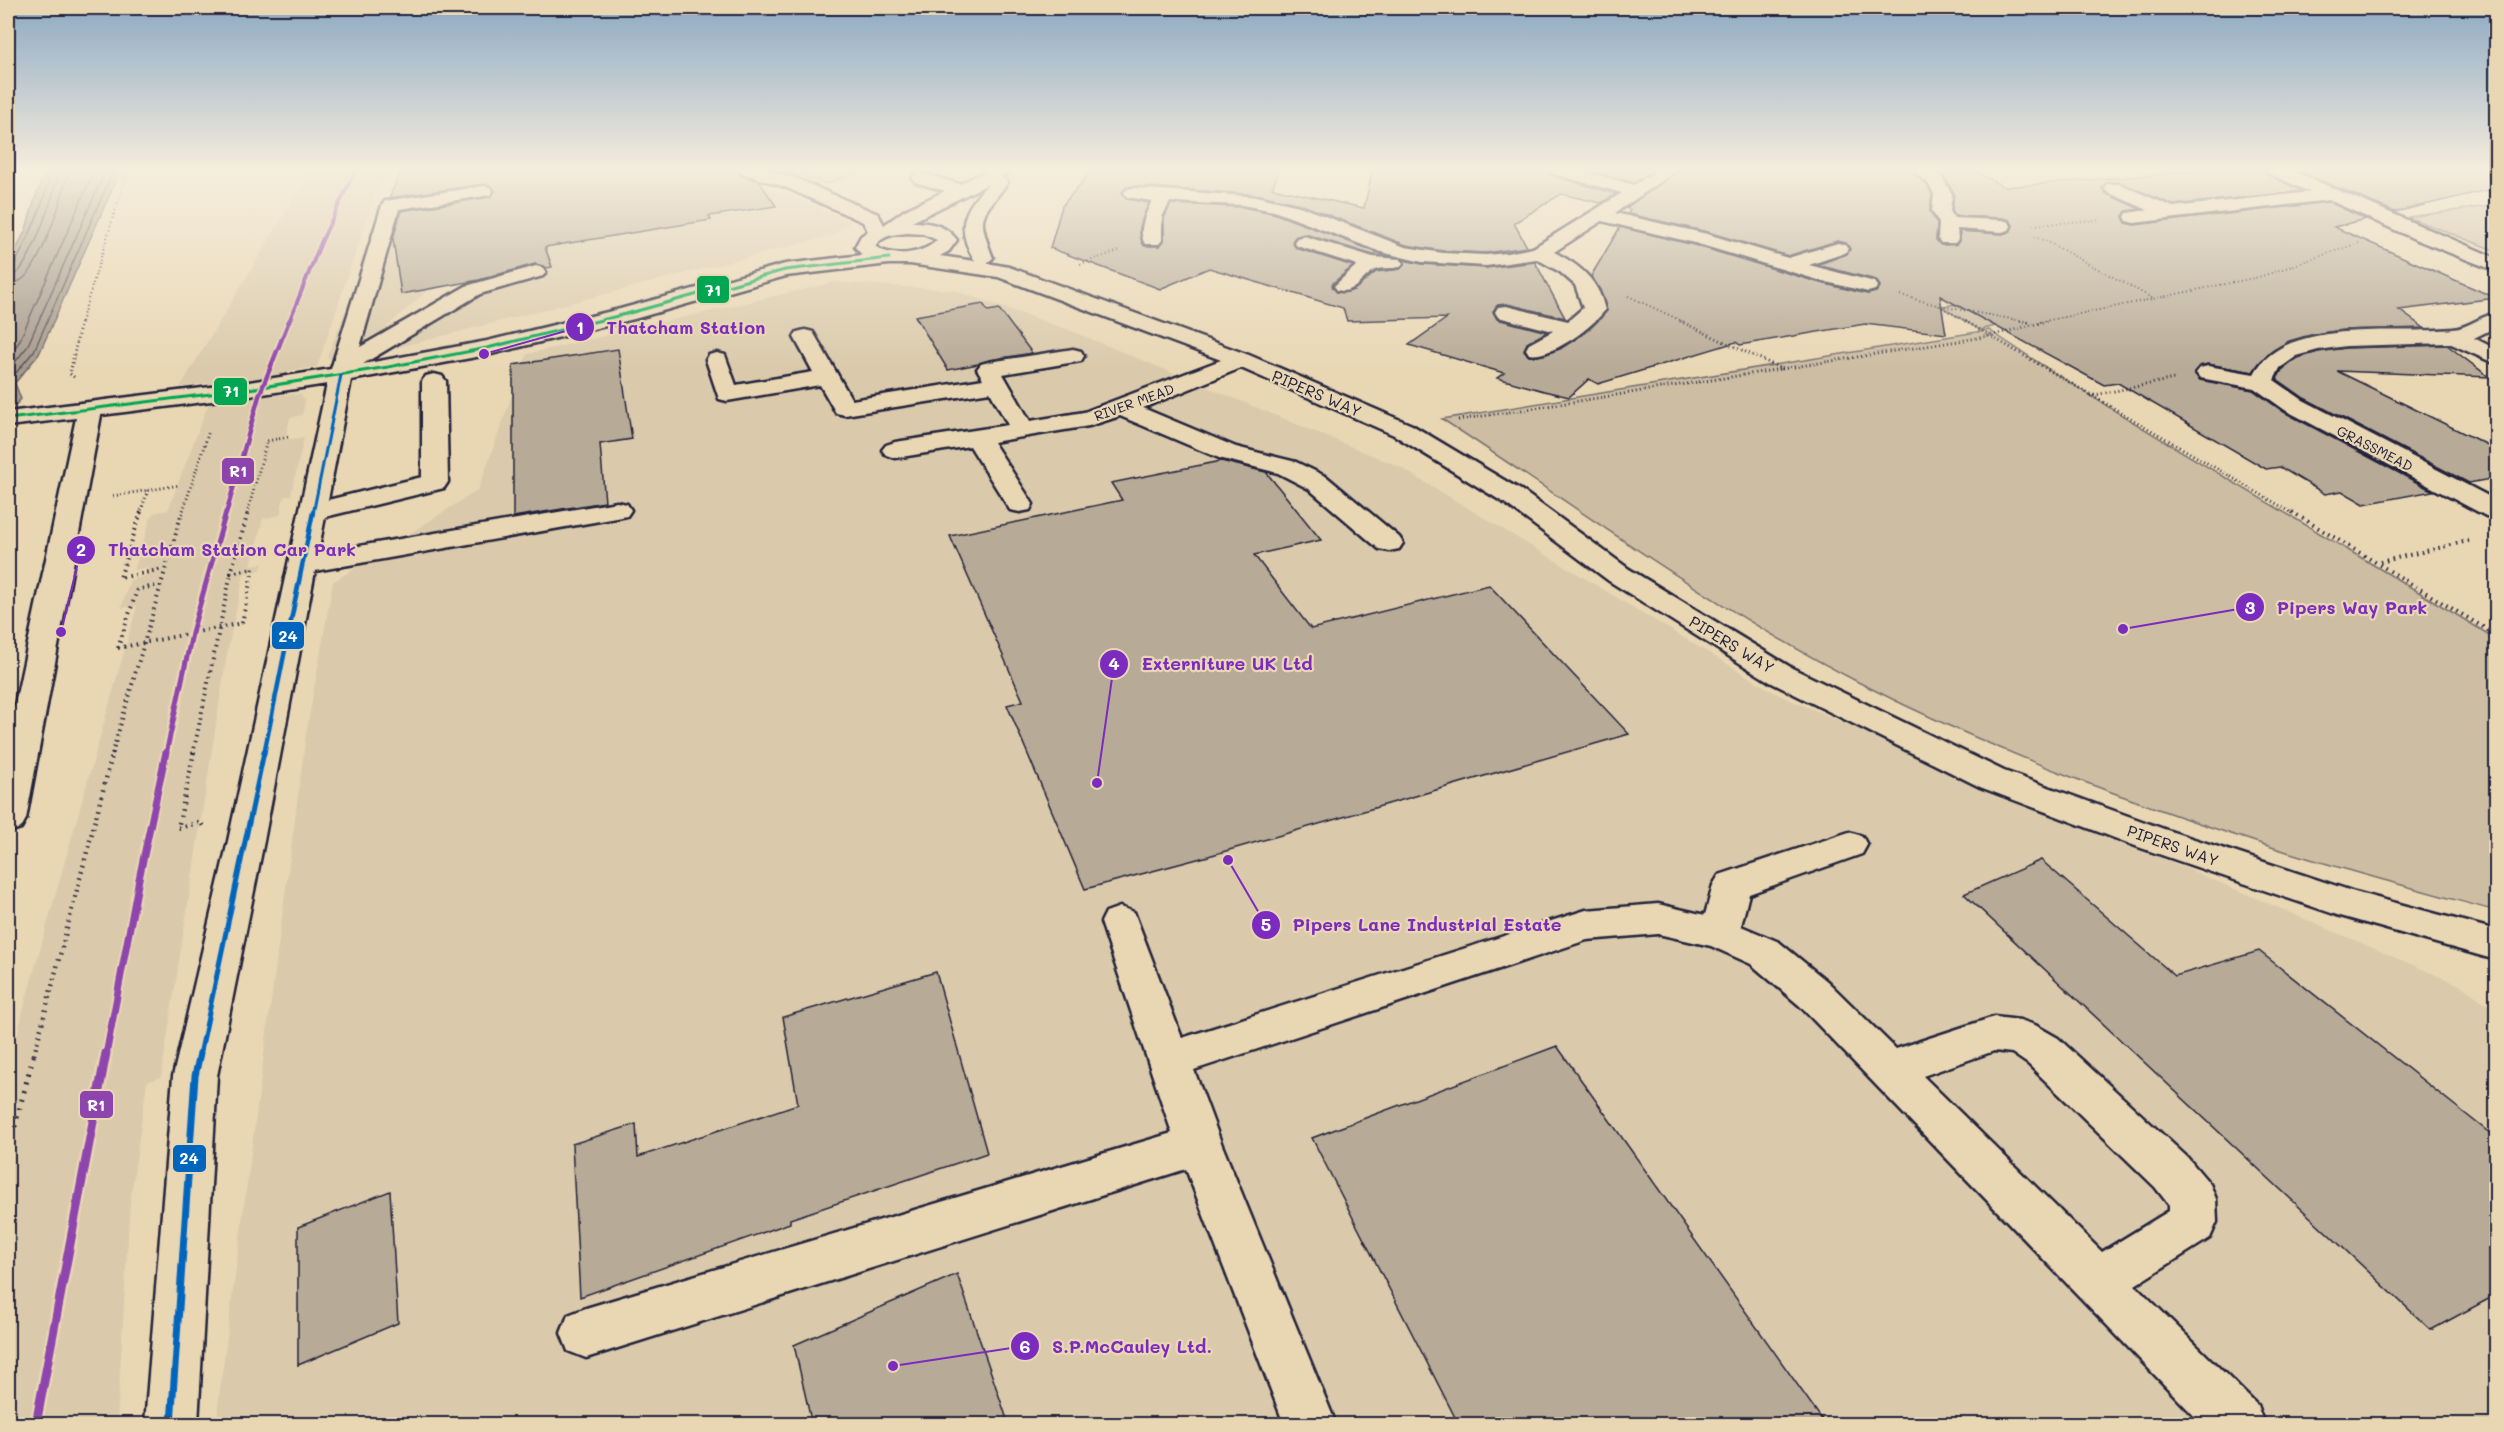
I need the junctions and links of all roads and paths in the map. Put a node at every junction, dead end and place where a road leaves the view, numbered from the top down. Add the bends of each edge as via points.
1 (107, 236) edge
2 (381, 236) edge
3 (873, 236) edge
4 (882, 236) edge
5 (940, 236) edge
6 (975, 236) edge
7 (1152, 236) edge
8 (1359, 236) edge
9 (1566, 236) edge
10 (1690, 236) edge
11 (2031, 236) edge
12 (2427, 236) edge
13 (876, 237) junction
14 (944, 238) junction
15 (1367, 239) junction
16 (1152, 240) joint
17 (1304, 242) dead end
18 (2367, 242) dead end
19 (1838, 249) dead end
20 (1333, 252) junction
21 (1539, 253) junction
22 (1420, 256) junction
23 (899, 258) junction
24 (983, 258) junction
25 (1372, 263) junction
26 (1788, 265) junction
27 (2496, 265) edge
28 (1076, 266) dead end
29 (785, 270) junction
30 (1002, 271) junction
31 (536, 273) dead end
32 (1824, 276) junction
33 (1584, 283) junction
34 (1798, 284) dead end
35 (1344, 286) dead end
36 (1868, 286) dead end
37 (2152, 298) junction
38 (1506, 312) dead end
39 (2496, 319) edge
40 (2032, 324) junction
41 (1572, 329) junction
42 (805, 336) dead end
43 (1990, 336) junction
44 (2453, 336) junction
45 (1537, 348) dead end
46 (1073, 356) dead end
47 (2496, 357) edge
48 (717, 360) dead end
49 (1241, 360) junction
50 (1782, 369) junction
51 (342, 371) junction
52 (2208, 373) joint
53 (828, 377) junction
54 (994, 377) junction
55 (79, 381) dead end
56 (434, 381) dead end
57 (2261, 382) junction
58 (2089, 396) junction
59 (90, 408) junction
60 (1122, 408) junction
61 (8, 419) edge
62 (1450, 422) dead end
63 (1023, 430) junction
64 (209, 431) dead end
65 (292, 437) dead end
66 (977, 437) junction
67 (895, 450) dead end
68 (180, 484) dead end
69 (154, 489) dead end
70 (148, 490) dead end
71 (1020, 504) dead end
72 (2495, 508) edge
73 (617, 510) dead end
74 (314, 512) junction
75 (2475, 539) dead end
76 (1389, 543) dead end
77 (2380, 562) junction
78 (303, 564) junction
79 (164, 569) junction
80 (231, 573) junction
81 (159, 585) junction
82 (2496, 634) edge
83 (8, 819) edge
84 (205, 832) dead end
85 (1849, 845) dead end
86 (1120, 922) dead end
87 (1719, 933) junction
88 (2496, 945) edge
89 (1169, 1060) junction
90 (1889, 1070) junction
91 (1199, 1145) junction
92 (8, 1153) edge
93 (2097, 1282) junction
94 (586, 1333) dead end
95 (171, 1425) edge
96 (1310, 1425) edge
97 (2238, 1425) edge

1 - 55 path via 83,313 70,374
2 - 51 street
3 - 13 street
4 - 13 street, PIPERS WAY
5 - 14 street, PIPERS WAY
6 - 24 street
7 - 16 street
8 - 15 street
9 - 21 street
10 - 26 street
11 - 37 path
12 - 27 street
13 - 23 street via 872,254
13 - 29 street
14 - 23 street via 933,253
14 - 24 street, PIPERS WAY
15 - 20 street
15 - 22 street
16 - 28 path
17 - 20 street
18 - 37 path via 2259,277
19 - 26 street
20 - 25 street
21 - 22 street via 1478,260
21 - 33 street via 1571,268
22 - 25 street via 1391,264
23 - 29 street
23 - 30 street, PIPERS WAY
24 - 30 street, PIPERS WAY
25 - 35 street
26 - 32 street
29 - 51 street via 626,314 430,360
30 - 49 street, PIPERS WAY
31 - 51 street via 473,290
32 - 34 street
32 - 36 street
33 - 41 street via 1594,310
33 - 50 path via 1605,285
37 - 40 path
38 - 41 street
39 - 44 street via 2469,333
40 - 43 path
40 - 43 path via 1940,306
41 - 45 street
42 - 53 street
43 - 50 path
43 - 58 path
44 - 47 street
44 - 57 street via 2368,336 2320,343 2283,354 2263,373
46 - 54 street
48 - 53 street via 727,394
49 - 60 street, RIVER MEAD
49 - 88 street, PIPERS WAY via 1403,430 1515,498 1619,575 1782,675 1992,779 2151,838 2340,901
50 - 62 path
51 - 59 street
51 - 74 street
52 - 57 street, GRASSMEAD
52 - 58 path
53 - 54 street via 845,408
54 - 63 street
56 - 74 street via 435,482
57 - 72 street, GRASSMEAD via 2303,410
58 - 77 path
59 - 61 street
59 - 83 street
60 - 63 street, RIVER MEAD via 1089,419
60 - 76 street via 1228,453 1287,467 1318,483
63 - 66 street, RIVER MEAD
64 - 79 path
65 - 80 path via 267,441
66 - 67 street, RIVER MEAD
66 - 71 street
68 - 69 path
70 - 79 path via 120,578
73 - 78 street
74 - 78 street
75 - 77 path
77 - 82 path
78 - 95 street via 195,1076
79 - 81 path
80 - 81 path, bridge via 253,568 242,623 118,648 137,590
80 - 84 path via 178,828 201,822
81 - 92 path
85 - 87 street via 1732,885
86 - 89 street
87 - 89 street via 1658,919 1586,925
87 - 90 street via 1765,953 1814,994
89 - 91 street
90 - 93 street
90 - 93 street via 1994,1034 2020,1037 2043,1051 2171,1172 2193,1198 2193,1222
91 - 94 street
91 - 96 street
93 - 97 street

